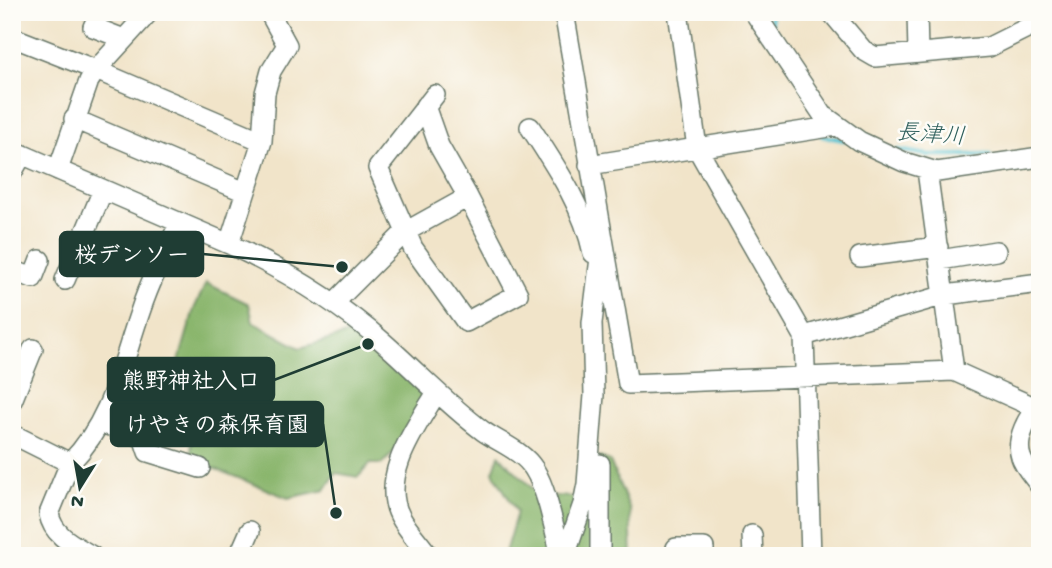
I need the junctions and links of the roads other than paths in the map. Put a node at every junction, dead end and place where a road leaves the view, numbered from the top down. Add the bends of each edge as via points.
1 (100, 12) edge
2 (149, 12) edge
3 (269, 12) edge
4 (564, 12) edge
5 (678, 12) edge
6 (754, 12) edge
7 (831, 12) edge
8 (917, 12) edge
9 (1040, 18) edge
10 (12, 37) edge
11 (124, 39) junction
12 (918, 52) junction
13 (96, 70) junction
14 (74, 119) junction
15 (836, 126) junction
16 (530, 127) dead end
17 (262, 141) junction
18 (697, 148) junction
19 (17, 153) edge
20 (1040, 157) edge
21 (589, 165) junction
22 (58, 170) junction
23 (927, 170) junction
24 (12, 173) edge
25 (103, 190) junction
26 (245, 192) junction
27 (468, 197) junction
28 (180, 223) junction
29 (405, 232) junction
30 (602, 240) junction
31 (229, 244) junction
32 (996, 251) dead end
33 (939, 253) junction
34 (860, 257) dead end
35 (40, 260) dead end
36 (12, 270) edge
37 (598, 275) junction
38 (65, 280) dead end
39 (1040, 283) edge
40 (945, 295) junction
41 (334, 303) junction
42 (804, 335) junction
43 (33, 349) dead end
44 (954, 371) junction
45 (804, 378) junction
46 (437, 392) junction
47 (12, 401) edge
48 (594, 404) junction
49 (1038, 406) edge
50 (101, 423) junction
51 (12, 434) edge
52 (70, 463) junction
53 (200, 468) dead end
54 (1040, 486) edge
55 (250, 531) dead end
56 (752, 535) dead end
57 (676, 548) dead end
58 (92, 556) edge
59 (239, 556) edge
60 (429, 556) edge
61 (563, 556) edge
62 (600, 556) edge
63 (704, 556) edge
64 (752, 556) edge
65 (811, 556) edge

1 - 11 street via 93,27
2 - 11 street
3 - 17 street via 287,44 271,71 265,93
4 - 21 street
5 - 18 street
6 - 15 street via 823,115
7 - 12 street via 863,50 875,57
8 - 12 street
9 - 12 street via 989,47
10 - 13 street
11 - 13 street
13 - 14 street
13 - 17 street
14 - 22 street
14 - 26 street
15 - 18 street
15 - 23 street
16 - 37 street via 565,180 588,231
17 - 26 street
18 - 21 street
18 - 42 street
19 - 22 street
19 - 24 street
20 - 23 street
21 - 30 street
22 - 25 street
23 - 33 street
25 - 28 street
25 - 38 street
26 - 31 street
27 - 29 street
27 - 29 street via 439,146 430,101 378,168
27 - 29 street via 518,294 466,322
28 - 31 street
28 - 50 street via 153,277
29 - 41 street
30 - 37 street
30 - 45 street via 628,384
31 - 41 street
32 - 33 street
33 - 34 street
33 - 40 street
35 - 36 street via 33,278
37 - 48 street via 592,323
39 - 40 street
40 - 42 street
40 - 44 street
41 - 46 street
42 - 45 street
43 - 47 street
44 - 45 street
44 - 49 street
45 - 65 street
46 - 60 street via 400,458 393,496 400,516
46 - 61 street via 534,468
48 - 61 street via 583,504
48 - 62 street via 600,435
49 - 54 street via 1026,421 1020,445 1021,457
50 - 52 street
50 - 53 street via 143,437 148,452
51 - 52 street
52 - 58 street via 49,514 51,523
55 - 59 street
56 - 64 street
57 - 63 street via 704,548

